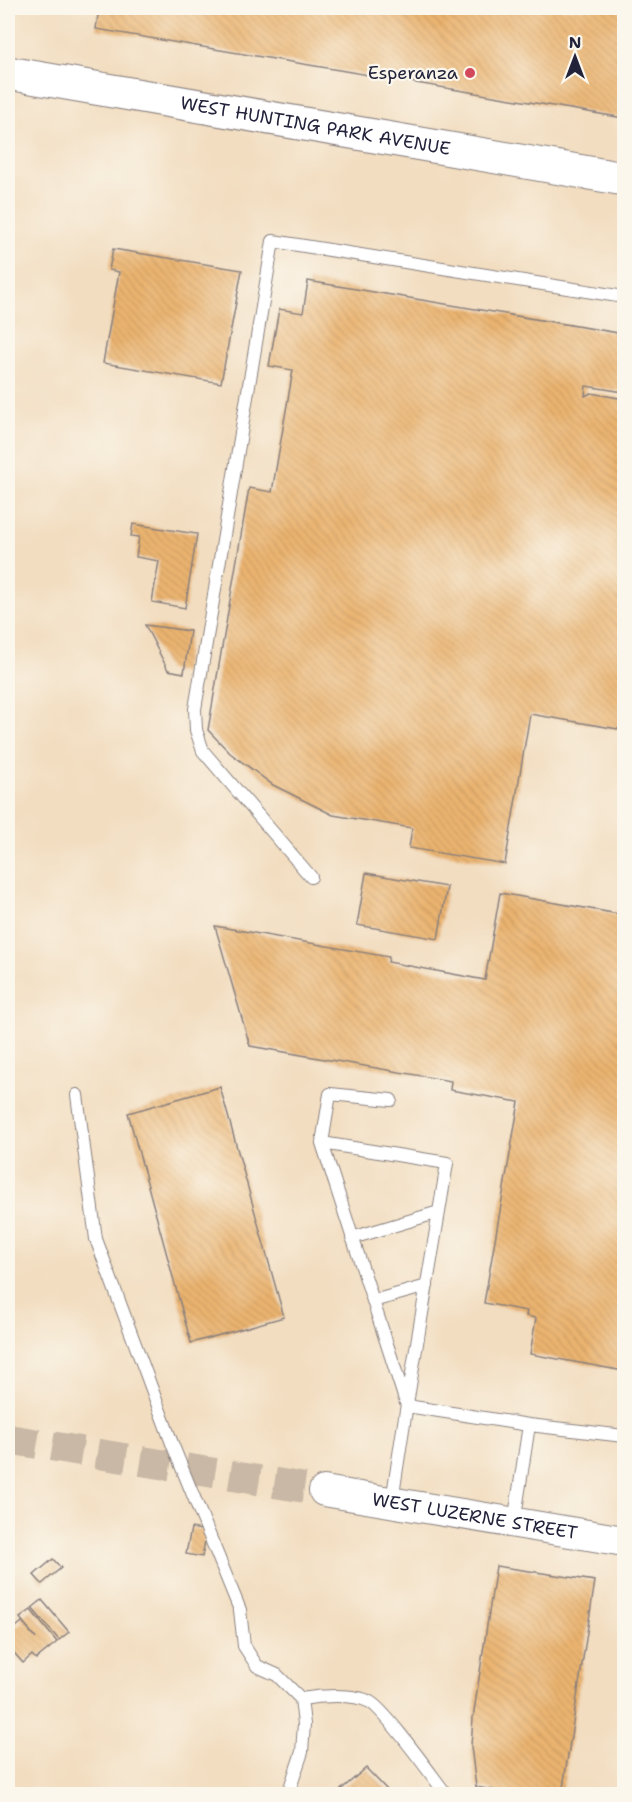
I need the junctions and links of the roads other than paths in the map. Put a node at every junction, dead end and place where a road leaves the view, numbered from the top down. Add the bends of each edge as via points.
1 (8, 73) edge
2 (624, 180) edge
3 (624, 297) edge
4 (311, 877) dead end
5 (77, 1095) dead end
6 (391, 1100) dead end
7 (321, 1143) junction
8 (439, 1212) junction
9 (352, 1238) junction
10 (427, 1286) junction
11 (373, 1301) junction
12 (407, 1406) junction
13 (530, 1425) junction
14 (624, 1436) edge
15 (324, 1491) tunnel mouth
16 (392, 1502) junction
17 (514, 1523) junction
18 (624, 1541) edge
19 (301, 1699) junction
20 (288, 1794) edge
21 (446, 1794) edge

1 - 2 main road, WEST HUNTING PARK AVENUE
3 - 4 lane via 273,241 195,709 196,730 203,751
5 - 19 lane via 96,1239 173,1446 240,1610 244,1646 257,1666 277,1675
6 - 7 lane via 330,1094
7 - 8 lane via 447,1163
7 - 9 lane
8 - 9 lane
8 - 10 lane
9 - 11 lane
10 - 11 lane
10 - 12 lane
11 - 12 lane
12 - 13 lane
12 - 16 lane
13 - 14 lane
13 - 17 lane
15 - 16 street, WEST LUZERNE STREET
16 - 17 street, WEST LUZERNE STREET
17 - 18 street, WEST LUZERNE STREET
19 - 20 lane via 302,1752
19 - 21 lane via 329,1695 370,1702

